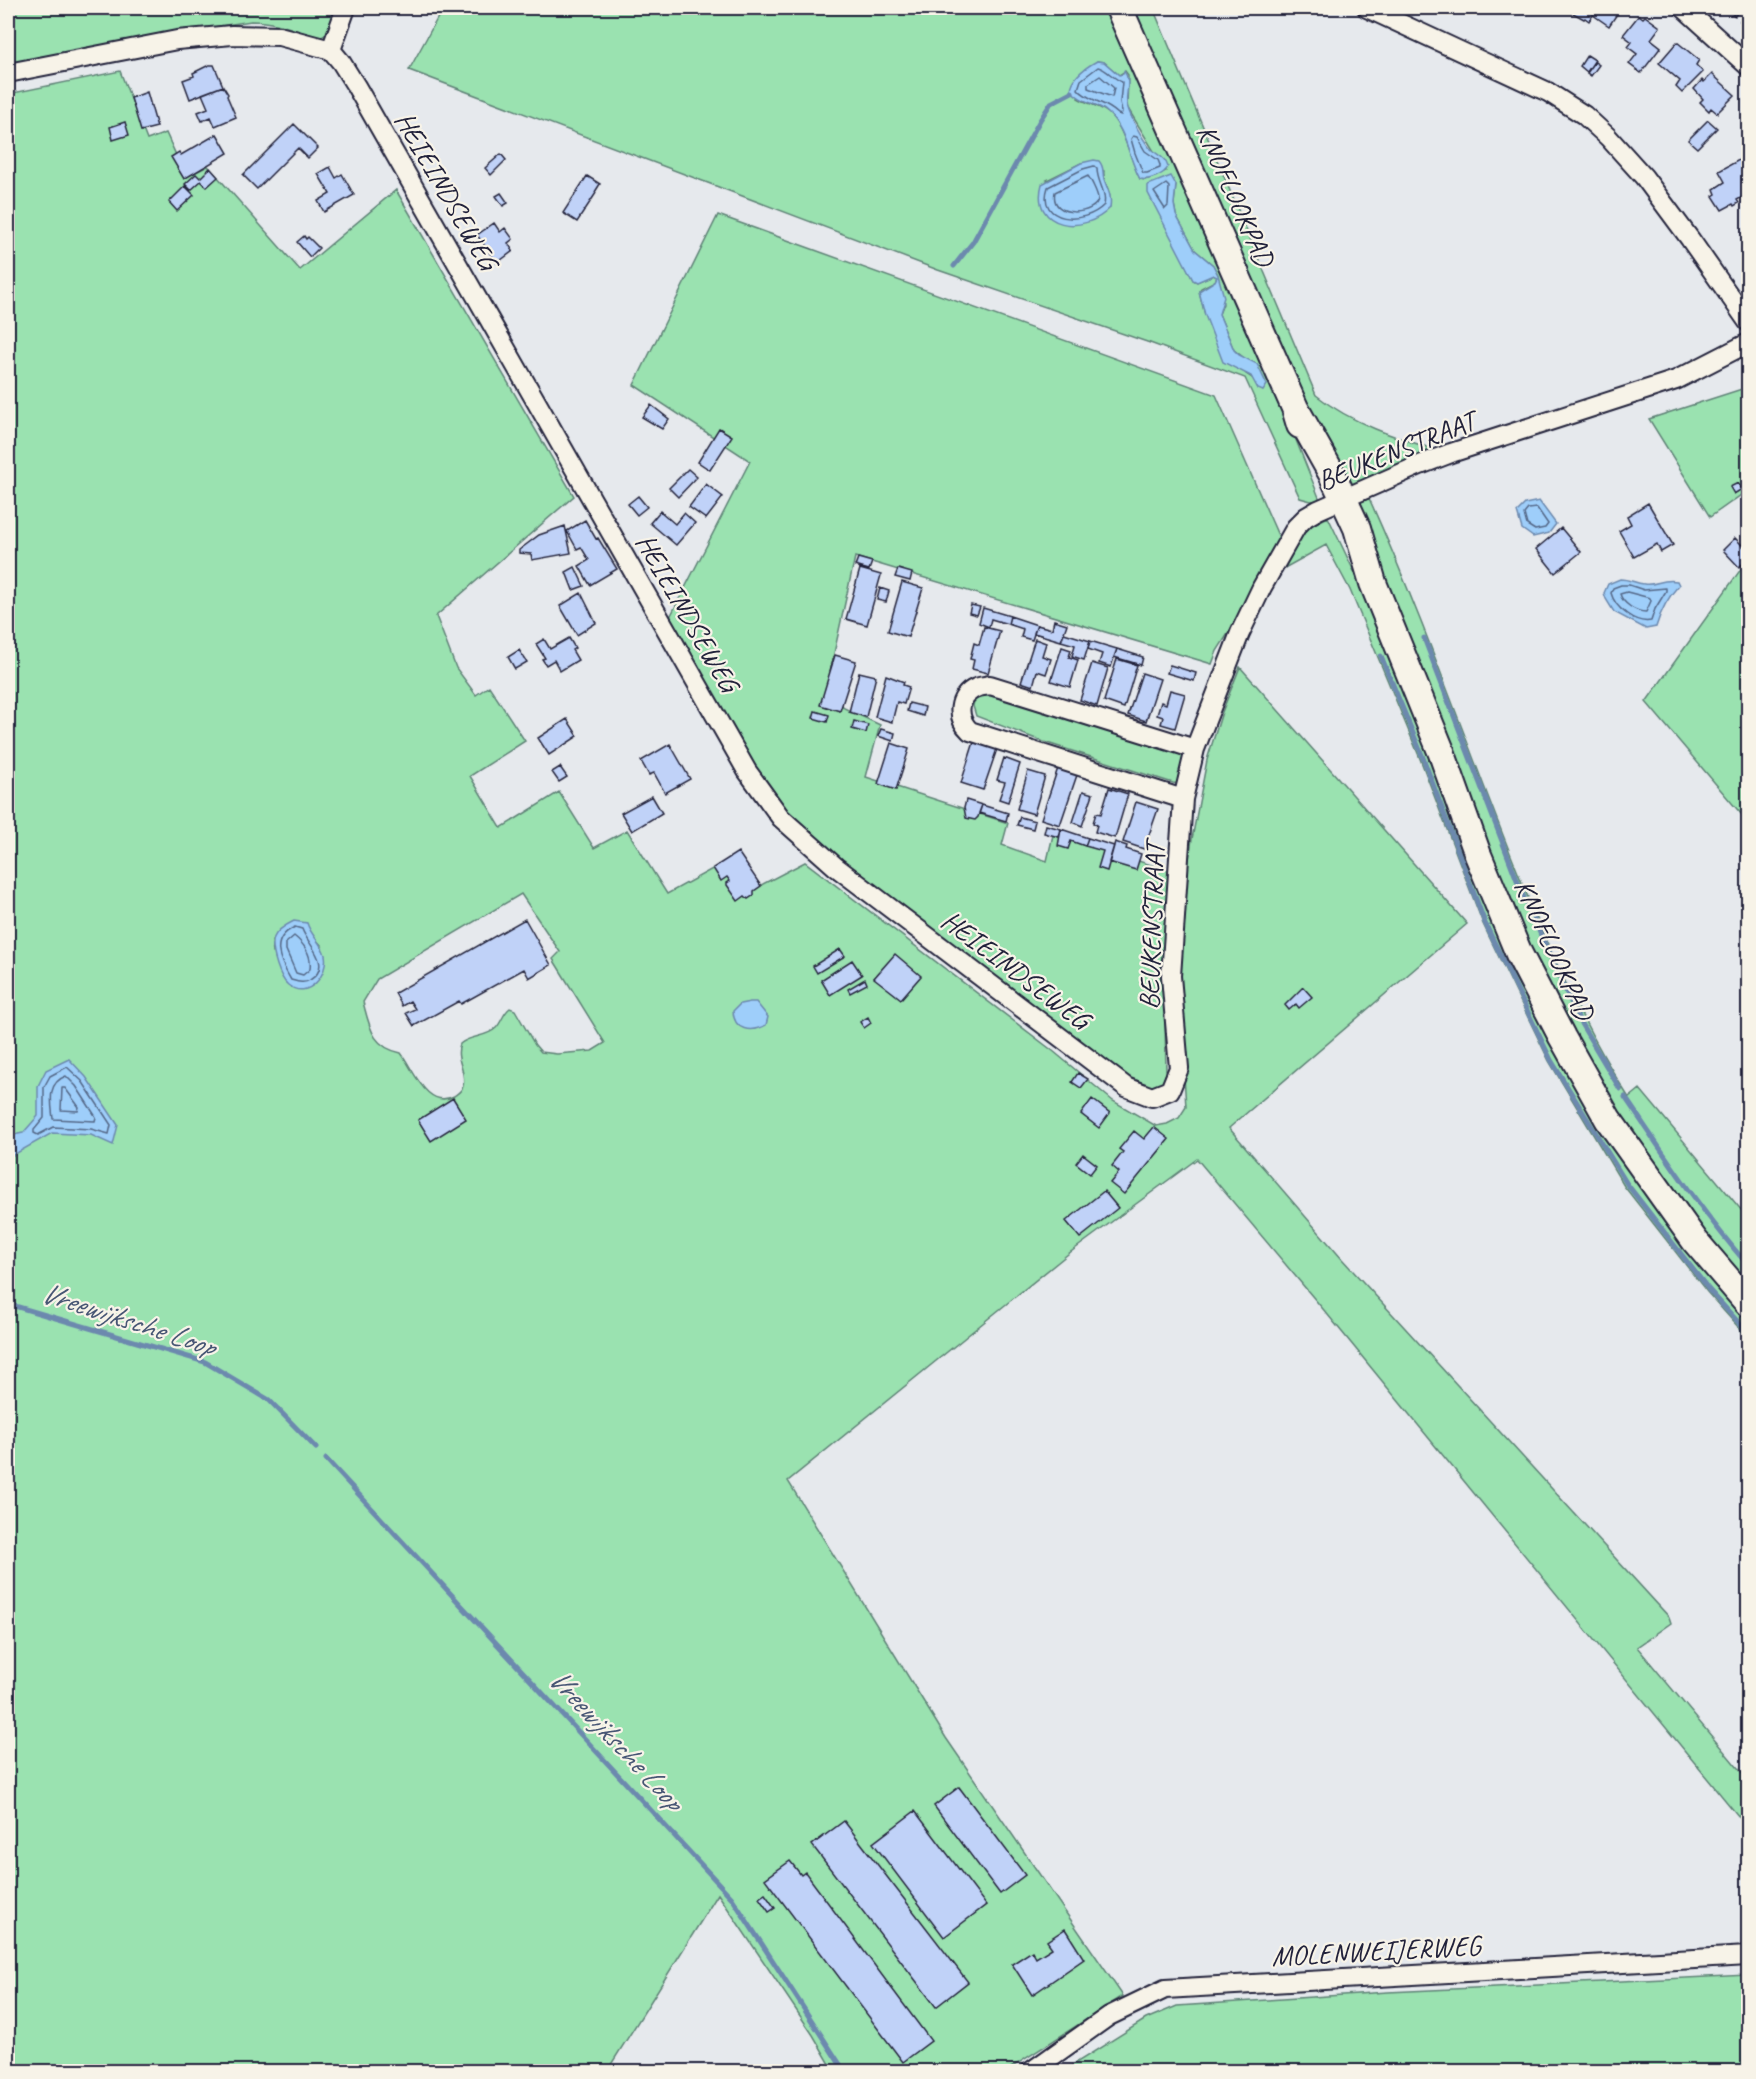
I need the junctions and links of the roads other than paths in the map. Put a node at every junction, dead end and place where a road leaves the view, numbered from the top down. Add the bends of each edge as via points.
1 (346, 8) edge
2 (1119, 8) edge
3 (1367, 8) edge
4 (1684, 8) edge
5 (331, 50) junction
6 (1749, 66) edge
7 (8, 73) edge
8 (1749, 322) edge
9 (1749, 343) edge
10 (1336, 503) junction
11 (1196, 749) junction
12 (1183, 799) junction
13 (1170, 1090) joint
14 (1749, 1303) edge
15 (1749, 1956) edge
16 (1029, 2072) edge

1 - 5 street
2 - 10 main road, KNOFLOOKPAD
3 - 8 street via 1548,92 1584,116 1644,177
4 - 6 street
5 - 7 street via 279,36 232,35 177,40
5 - 13 street, HEIEINDSEWEG via 356,86 747,771 781,818 836,867 1126,1087 1152,1097
9 - 10 street, BEUKENSTRAAT via 1676,380 1451,453
10 - 11 street, BEUKENSTRAAT via 1306,516 1296,527 1240,633
10 - 14 main road, KNOFLOOKPAD via 1357,528 1373,584 1441,751 1478,855 1519,954 1562,1038 1615,1129 1695,1241
11 - 12 street, BEUKENSTRAAT
11 - 12 street via 990,685 966,695 959,712 962,724 970,731
12 - 13 street, BEUKENSTRAAT via 1171,976 1179,1068
15 - 16 street, MOLENWEIJERWEG via 1166,1989 1109,2016

